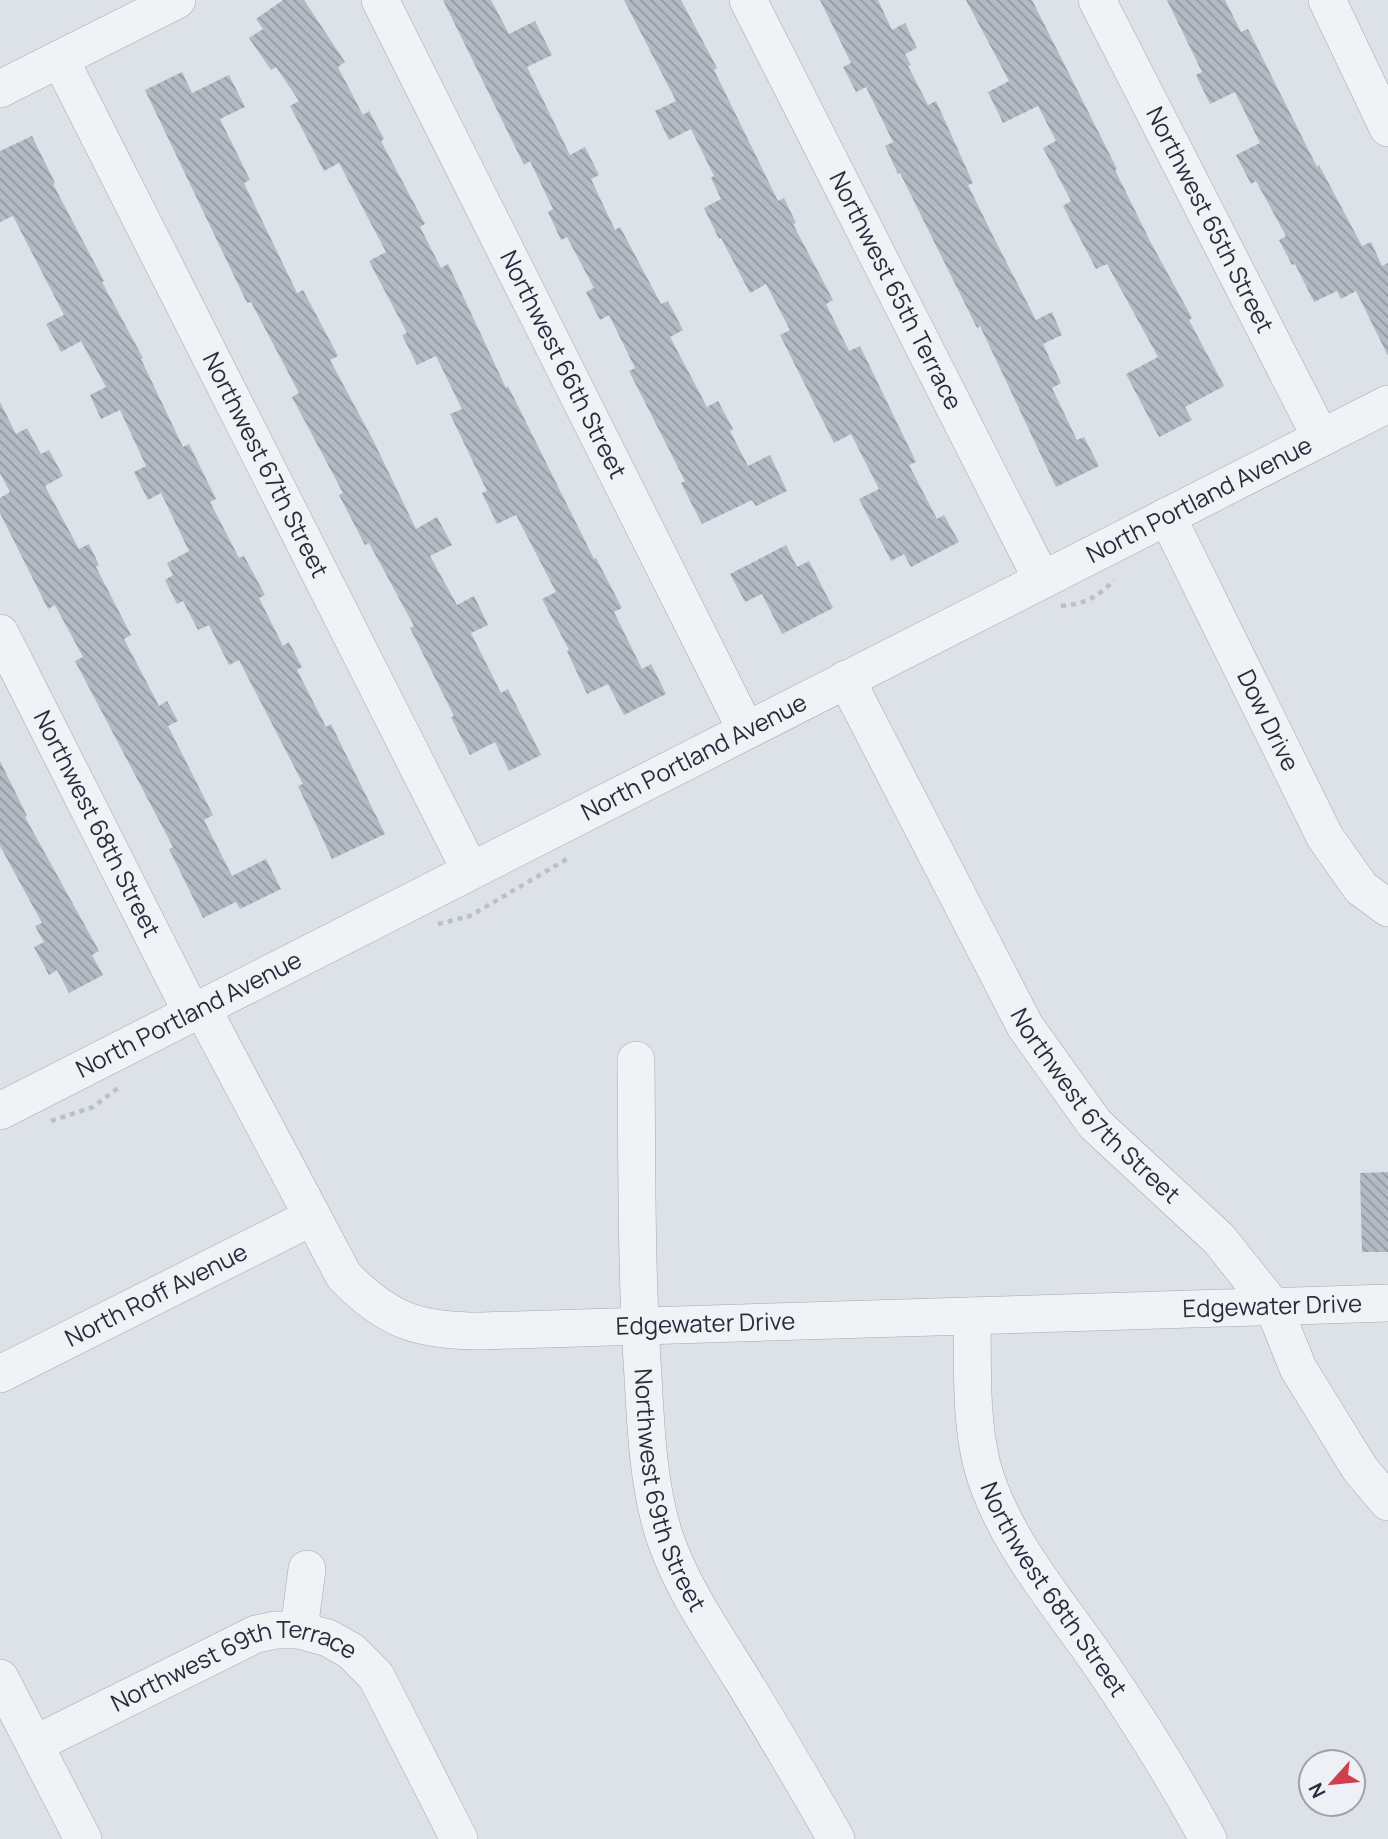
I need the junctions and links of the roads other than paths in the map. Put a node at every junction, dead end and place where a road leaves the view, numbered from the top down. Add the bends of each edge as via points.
1 (177, 0) edge
2 (380, 0) edge
3 (748, 0) edge
4 (1097, 0) edge
5 (1327, 0) edge
6 (60, 59) junction
7 (0, 89) edge
8 (1388, 128) edge
9 (1388, 404) edge
10 (1321, 438) junction
11 (1167, 516) junction
12 (1042, 580) junction
13 (0, 633) edge
14 (846, 679) junction
15 (746, 730) junction
16 (470, 870) junction
17 (1388, 908) edge
18 (197, 1011) junction
19 (636, 1059) dead end
20 (0, 1111) edge
21 (312, 1217) junction
22 (1388, 1303) edge
23 (1274, 1308) junction
24 (972, 1316) junction
25 (639, 1325) junction
26 (0, 1374) edge
27 (1388, 1503) edge
28 (307, 1569) dead end
29 (299, 1630) junction
30 (0, 1678) edge
31 (34, 1744) junction
32 (83, 1839) edge
33 (459, 1839) edge
34 (836, 1839) edge
35 (1208, 1839) edge

1 - 6 street
2 - 15 street, Northwest 66th Street
3 - 12 street, Northwest 65th Terrace
4 - 10 street, Northwest 65th Street
5 - 8 street
6 - 7 street
6 - 16 street, Northwest 67th Street
9 - 10 street, North Portland Avenue
10 - 11 street, North Portland Avenue
11 - 12 street, North Portland Avenue
11 - 17 street, Dow Drive via 1325,837 1361,888
12 - 14 street, North Portland Avenue
13 - 18 street, Northwest 68th Street
14 - 15 street, North Portland Avenue
14 - 23 street, Northwest 67th Street via 1026,1026 1095,1124 1219,1239
15 - 16 street, North Portland Avenue
16 - 18 street, North Portland Avenue
18 - 20 street, North Portland Avenue
18 - 21 street, Edgewater Drive
19 - 25 street, Northwest 69th Street
21 - 25 street, Edgewater Drive via 344,1276 365,1298 393,1316 423,1327 470,1331
21 - 26 street, North Roff Avenue
22 - 23 street, Edgewater Drive
23 - 24 street, Edgewater Drive
23 - 27 street, Northwest 67th Street via 1298,1368 1360,1469
24 - 25 street, Edgewater Drive
24 - 35 street, Northwest 68th Street via 974,1412 982,1464 997,1510 1125,1700
25 - 34 street, Northwest 69th Street via 646,1434 664,1535 703,1617
28 - 29 street
29 - 31 street, Northwest 69th Terrace via 256,1634
29 - 33 street, Northwest 69th Terrace via 351,1651 376,1676
30 - 31 street
31 - 32 street

